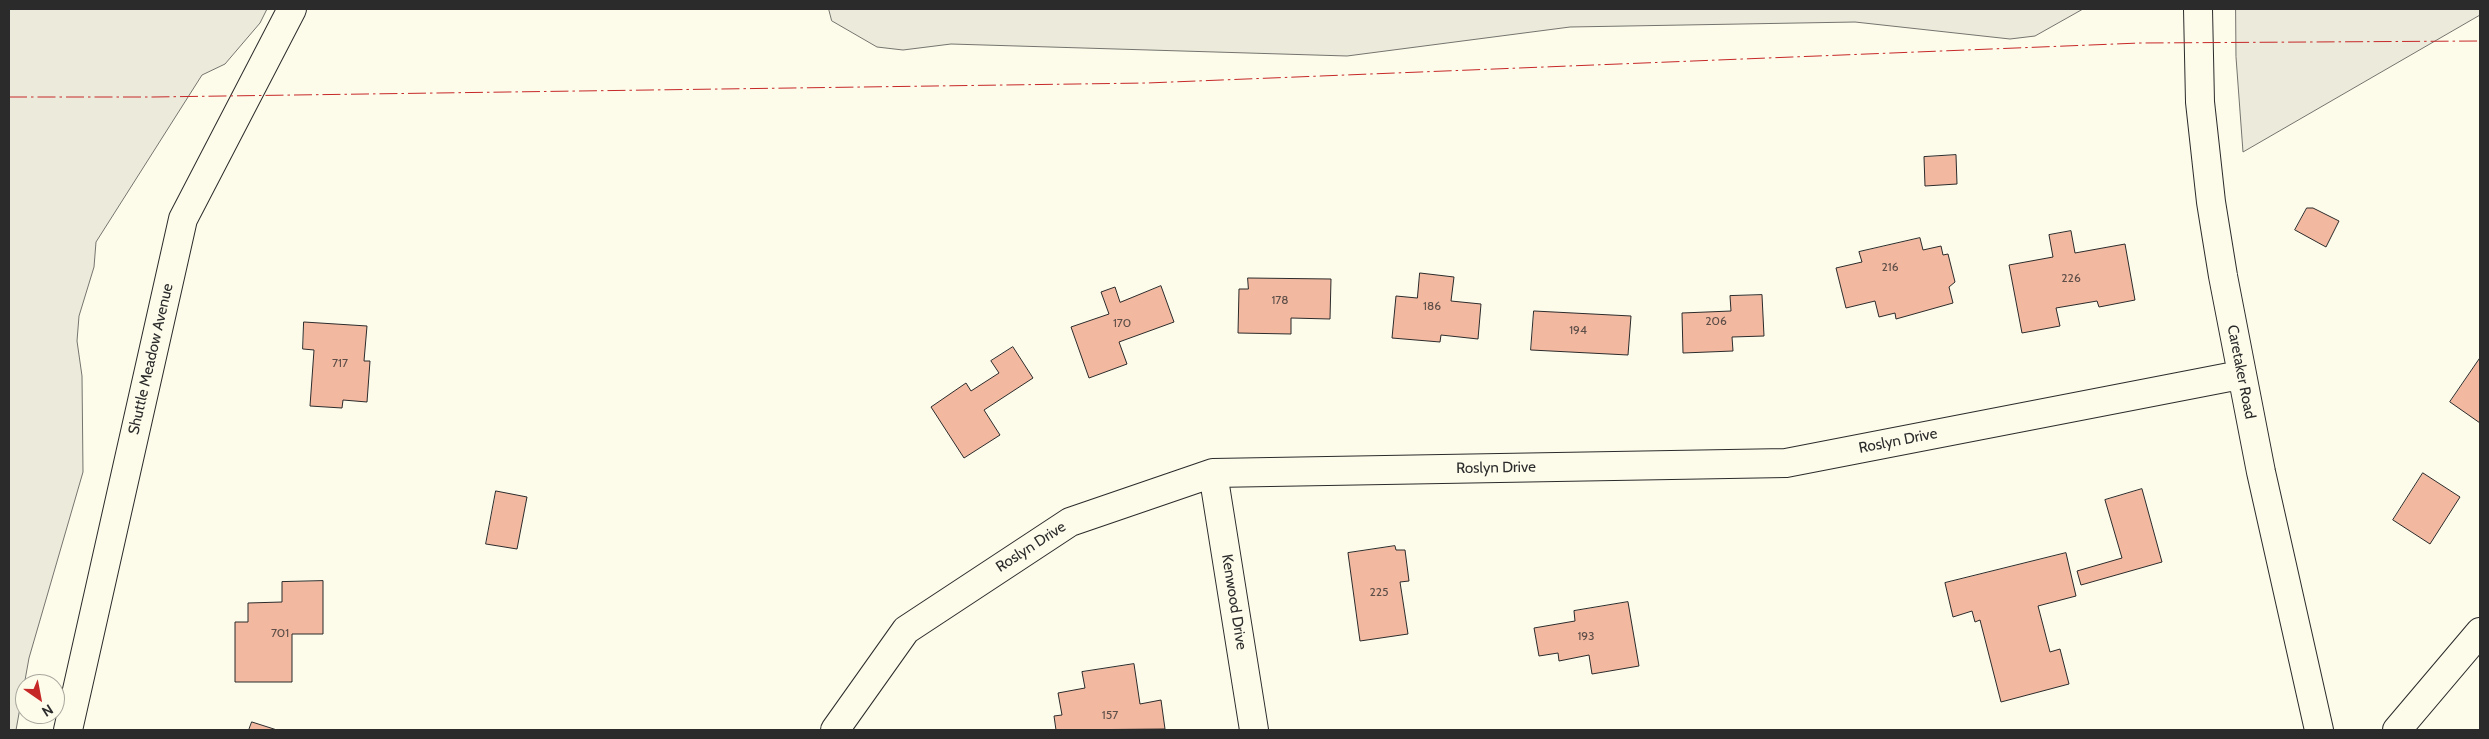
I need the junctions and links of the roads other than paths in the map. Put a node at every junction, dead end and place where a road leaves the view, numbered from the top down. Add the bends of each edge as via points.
1 (292, 9) edge
2 (2198, 9) edge
3 (2240, 376) junction
4 (1213, 473) junction
5 (2480, 632) edge
6 (68, 730) edge
7 (835, 730) edge
8 (1254, 730) edge
9 (2319, 730) edge
10 (2397, 730) edge

1 - 6 street, Shuttle Meadow Avenue via 183,219
2 - 3 street, Caretaker Road via 2200,102 2211,202
3 - 4 street, Roslyn Drive via 1786,463
3 - 9 street, Caretaker Road
4 - 7 street, Roslyn Drive via 1070,522 906,630
4 - 8 street, Kenwood Drive
5 - 10 street

